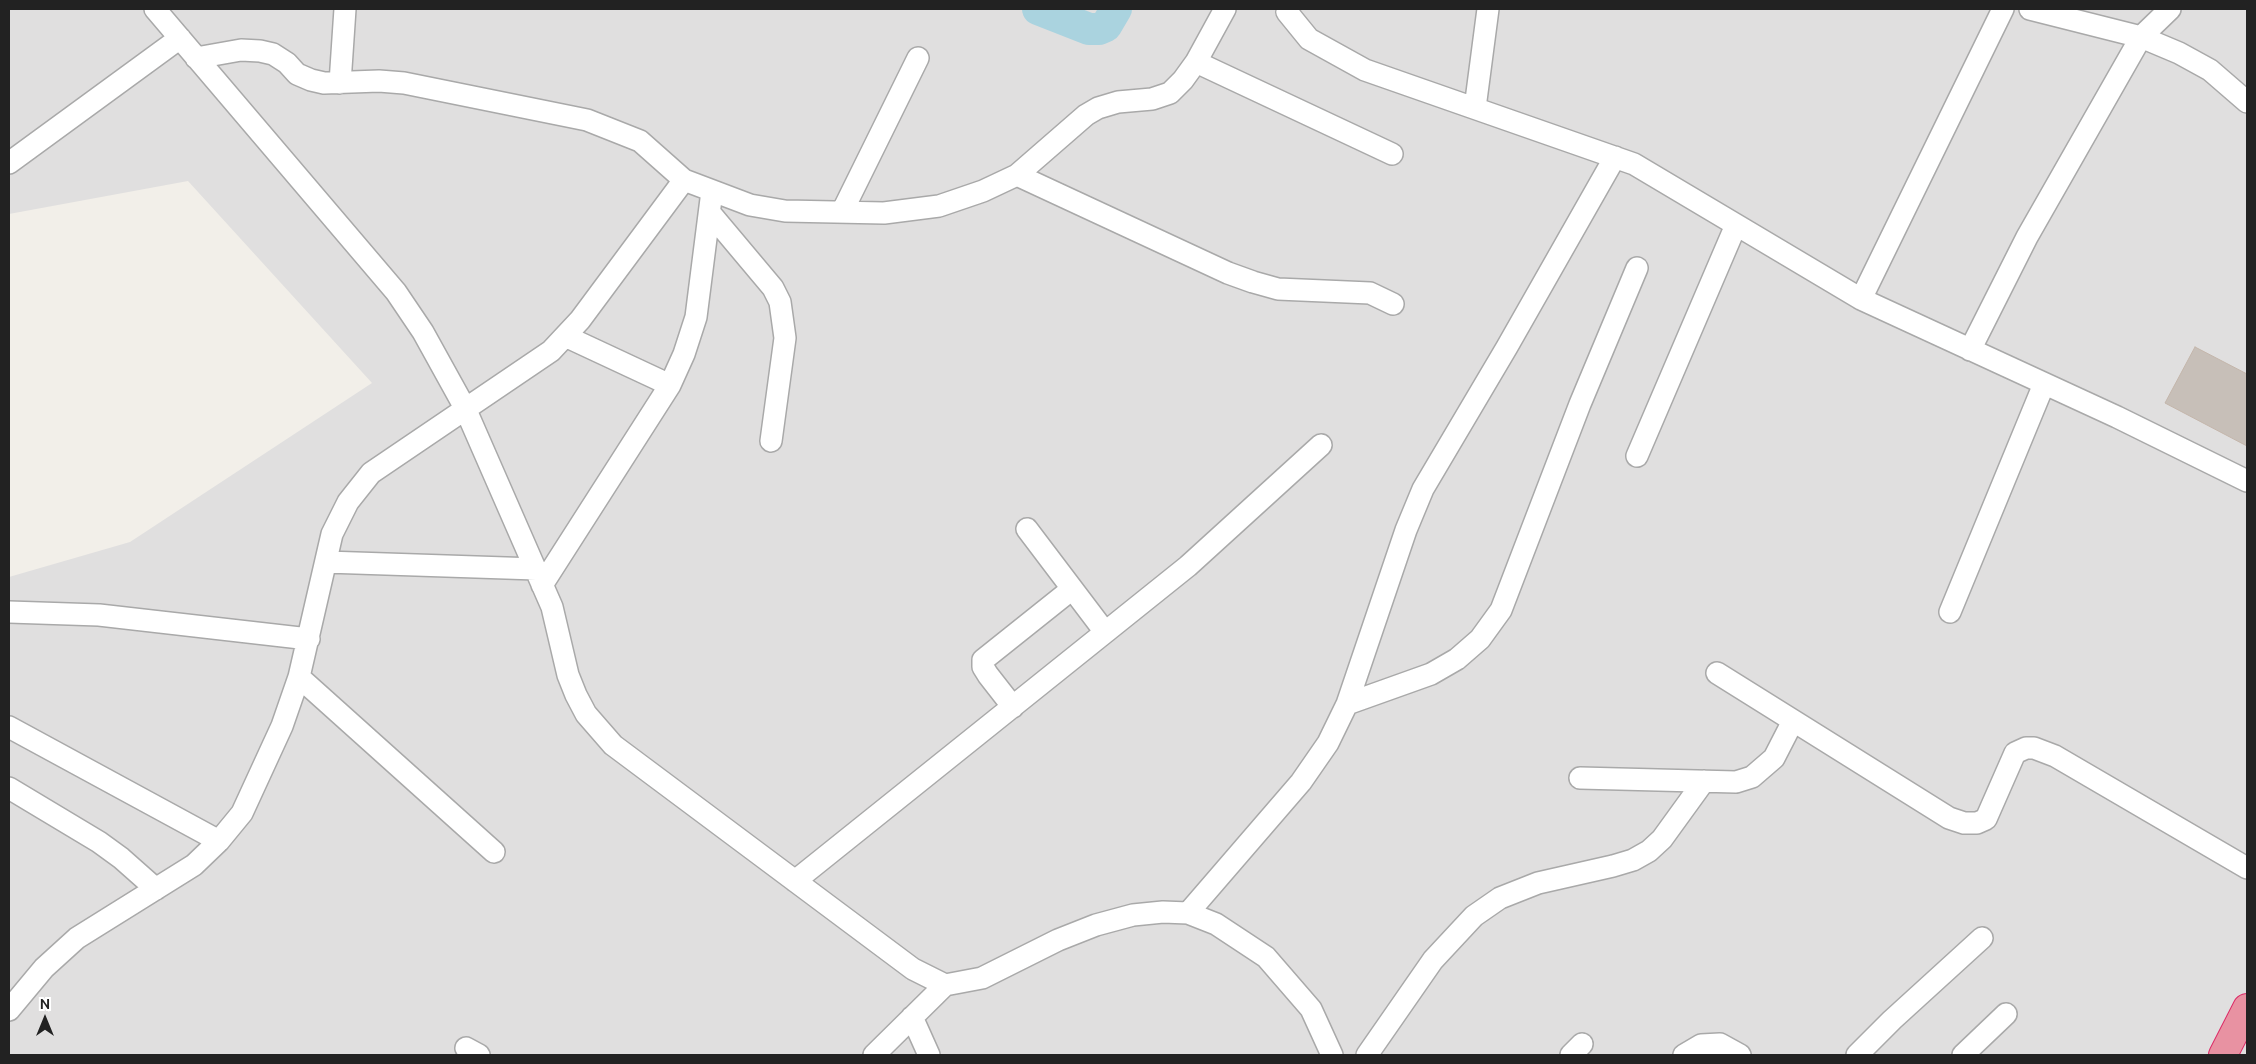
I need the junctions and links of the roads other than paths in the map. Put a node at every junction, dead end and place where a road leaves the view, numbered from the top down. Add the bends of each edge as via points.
1 (155, 9) edge
2 (345, 9) edge
3 (1225, 9) edge
4 (1488, 9) edge
5 (2003, 9) edge
6 (2030, 9) edge
7 (2170, 9) edge
8 (1284, 10) edge
9 (2141, 37) junction
10 (180, 38) junction
11 (196, 58) junction
12 (918, 58) dead end
13 (1196, 62) junction
14 (340, 83) junction
15 (2247, 102) edge
16 (1475, 108) junction
17 (1392, 154) dead end
18 (1615, 157) junction
19 (9, 163) edge
20 (1017, 175) junction
21 (684, 180) junction
22 (712, 191) junction
23 (710, 212) junction
24 (842, 212) junction
25 (1736, 225) junction
26 (1637, 268) dead end
27 (1861, 299) junction
28 (1393, 304) dead end
29 (565, 336) junction
30 (1970, 350) junction
31 (2044, 384) junction
32 (670, 385) junction
33 (465, 408) junction
34 (771, 441) dead end
35 (1320, 446) dead end
36 (1637, 456) dead end
37 (2247, 481) edge
38 (1027, 529) dead end
39 (326, 562) junction
40 (539, 577) junction
41 (1072, 589) junction
42 (9, 612) edge
43 (1950, 612) dead end
44 (1105, 632) junction
45 (309, 639) junction
46 (1717, 673) dead end
47 (299, 677) junction
48 (1347, 704) junction
49 (1013, 707) junction
50 (1793, 721) junction
51 (9, 727) edge
52 (1580, 778) dead end
53 (1704, 781) junction
54 (9, 788) edge
55 (219, 841) junction
56 (494, 852) dead end
57 (2247, 868) edge
58 (796, 882) junction
59 (156, 889) junction
60 (1188, 913) junction
61 (1982, 938) dead end
62 (945, 985) junction
63 (2247, 1008) edge
64 (9, 1010) edge
65 (2006, 1014) dead end
66 (912, 1017) junction
67 (874, 1055) edge
68 (929, 1055) edge
69 (1332, 1055) edge
70 (1367, 1055) edge
71 (1684, 1055) edge
72 (1740, 1055) edge
73 (1857, 1055) edge
74 (1963, 1055) edge
75 (2222, 1055) edge

1 - 10 street
2 - 14 street
3 - 13 street
4 - 16 street
5 - 27 street
6 - 9 street
7 - 9 street
8 - 16 street via 1309,39 1365,70
9 - 15 street via 2210,70
9 - 30 street via 2027,237
10 - 11 street
10 - 19 street
11 - 14 street via 240,50 260,51 273,54 297,74 311,80
11 - 33 street via 396,292 423,332
12 - 24 street
13 - 17 street
13 - 20 street via 1170,93 1152,99 1118,102 1086,115
14 - 21 street via 404,83 587,120 640,141
16 - 18 street
18 - 25 street via 1634,164
18 - 48 street via 1508,347 1422,490
20 - 24 street via 939,206 884,213
20 - 28 street via 1253,282 1278,289 1370,293
21 - 22 street
21 - 29 street via 601,293
22 - 23 street
22 - 24 street via 750,205 785,211
23 - 32 street via 696,317
23 - 34 street via 773,288 780,302 785,338
25 - 27 street
25 - 36 street
26 - 48 street via 1580,404 1501,610 1480,639 1457,659 1432,674
27 - 30 street
29 - 32 street
29 - 33 street via 551,351
30 - 31 street
31 - 37 street
31 - 43 street
32 - 40 street
33 - 39 street via 371,473 348,502 332,534
33 - 40 street
35 - 44 street via 1188,566
38 - 41 street
39 - 40 street
39 - 45 street
40 - 58 street via 552,607 568,675 586,714 613,745
41 - 44 street
41 - 49 street via 983,660 988,675
42 - 45 street via 99,615
44 - 49 street
45 - 47 street
46 - 50 street
47 - 55 street via 282,726 242,813
47 - 56 street
48 - 60 street via 1328,743 1301,782
49 - 58 street
50 - 53 street via 1774,758 1752,777 1736,782
50 - 57 street via 1949,818 1964,823 1978,823 1986,819 2015,753 2026,748 2043,751
51 - 55 street
52 - 53 street
53 - 70 street via 1662,839 1649,851 1613,866 1538,883 1500,898 1474,916 1433,960
54 - 59 street via 99,842
55 - 59 street via 194,865
58 - 62 street via 913,969
59 - 64 street via 77,938 44,968
60 - 62 street via 1133,915 1096,925 982,978
60 - 69 street via 1216,924 1266,957 1311,1009
61 - 73 street
62 - 66 street
63 - 75 highway
65 - 74 street
66 - 67 street
66 - 68 street
71 - 72 street via 1700,1045 1720,1044

